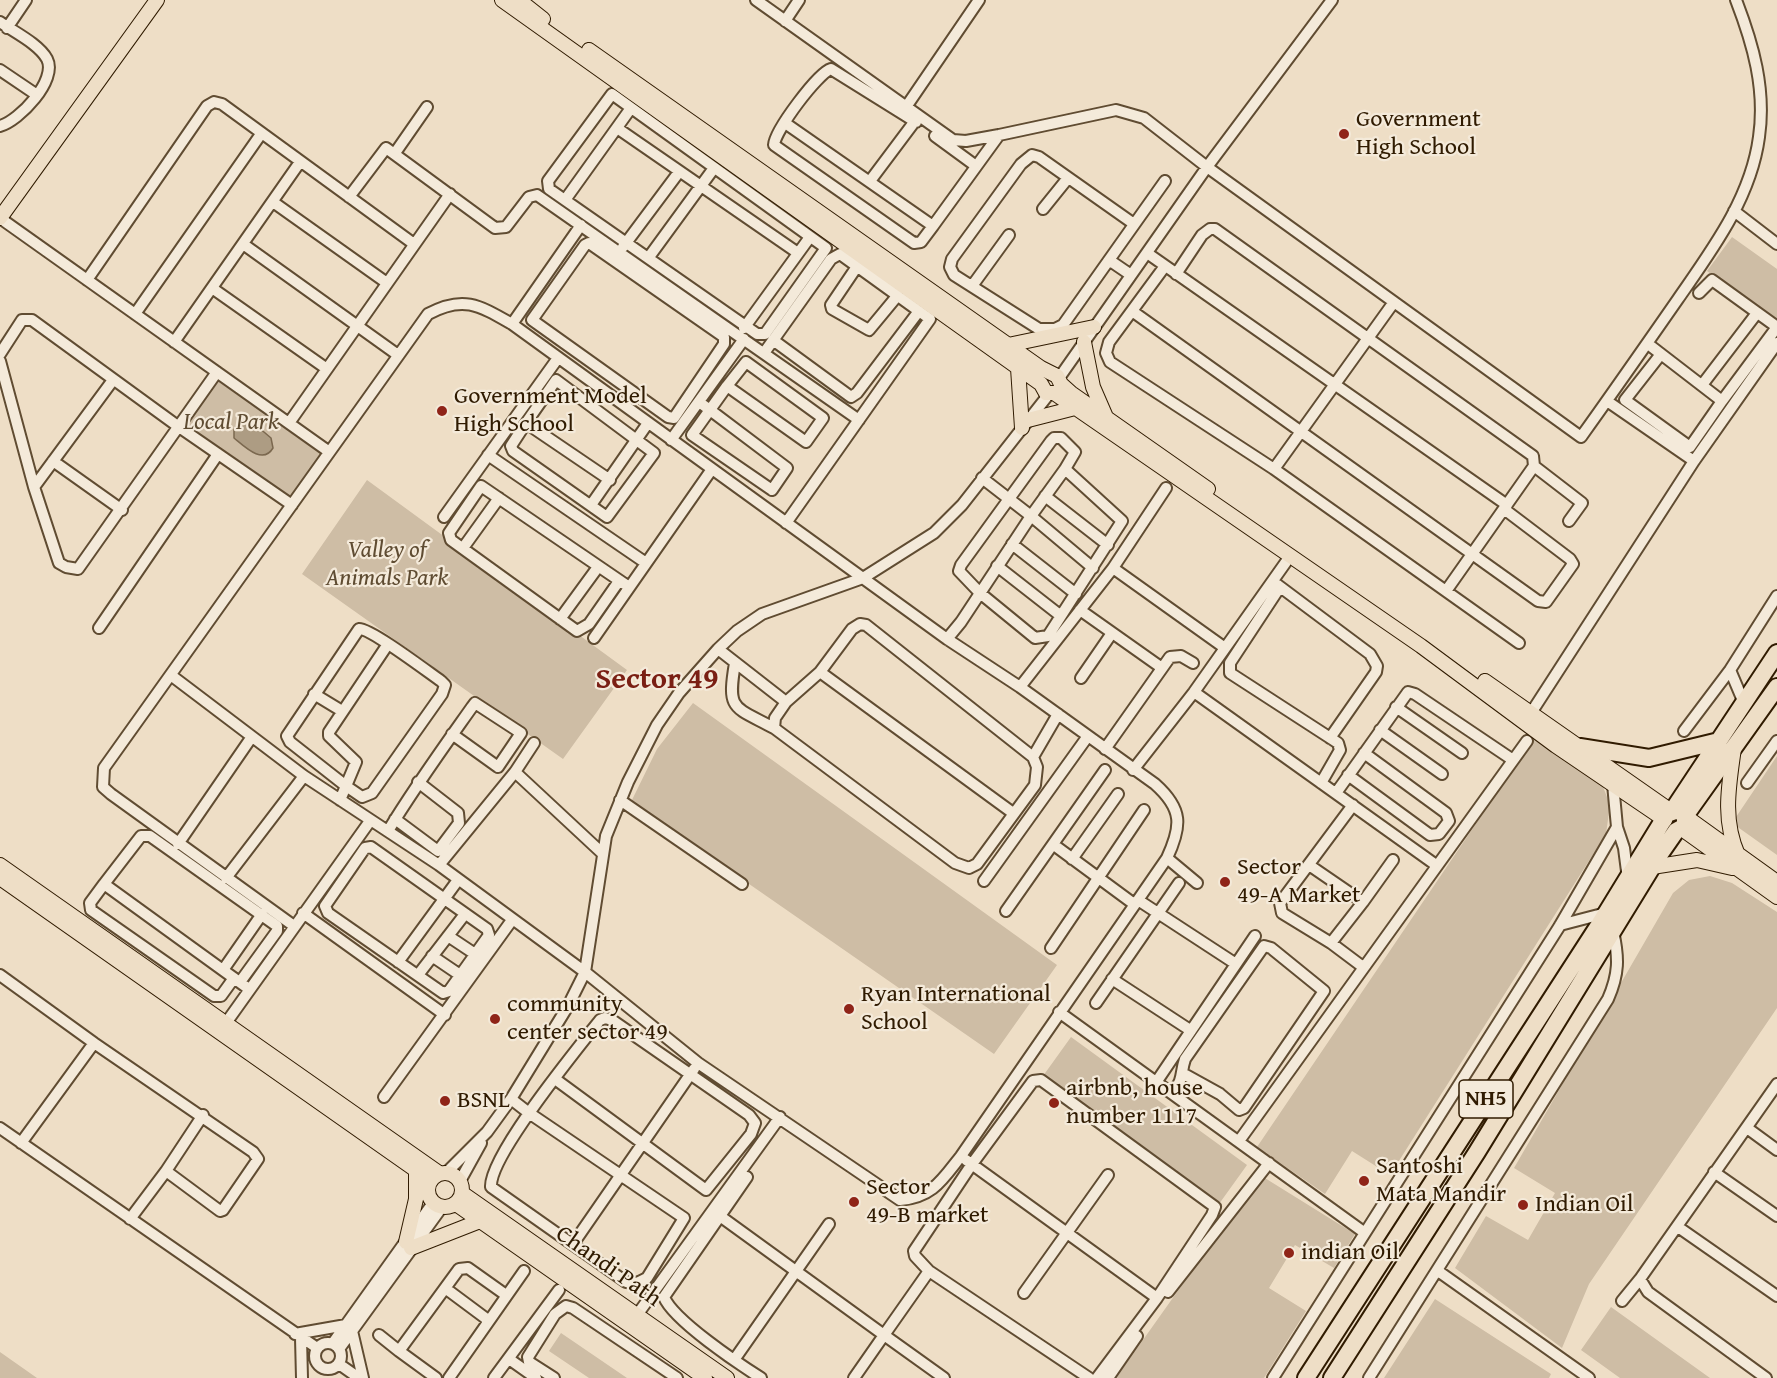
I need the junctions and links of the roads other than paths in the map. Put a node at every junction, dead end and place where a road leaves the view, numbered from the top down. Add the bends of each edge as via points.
1 (27, 0) edge
2 (157, 0) edge
3 (502, 0) edge
4 (519, 0) edge
5 (756, 0) edge
6 (799, 0) edge
7 (979, 0) edge
8 (1332, 0) edge
9 (1736, 0) edge
10 (785, 21) junction
11 (4, 25) edge
12 (0, 70) edge
13 (37, 95) junction
14 (428, 107) dead end
15 (906, 107) junction
16 (631, 108) junction
17 (915, 121) junction
18 (2, 123) edge
19 (785, 123) junction
20 (617, 128) junction
21 (261, 134) junction
22 (999, 135) junction
23 (395, 153) junction
24 (300, 162) junction
25 (976, 166) junction
26 (1207, 167) junction
27 (714, 168) junction
28 (679, 172) junction
29 (1068, 178) junction
30 (870, 181) junction
31 (1165, 181) dead end
32 (701, 187) junction
33 (450, 194) junction
34 (349, 197) junction
35 (565, 200) junction
36 (273, 202) junction
37 (1043, 209) dead end
38 (1734, 211) junction
39 (0, 218) edge
40 (580, 225) junction
41 (1134, 225) junction
42 (933, 226) junction
43 (1010, 235) dead end
44 (810, 237) junction
45 (627, 242) junction
46 (243, 244) junction
47 (414, 244) junction
48 (1777, 244) edge
49 (619, 252) junction
50 (798, 253) junction
51 (1147, 253) junction
52 (649, 257) junction
53 (1109, 260) junction
54 (858, 266) junction
55 (1165, 266) junction
56 (1176, 274) junction
57 (1131, 275) junction
58 (87, 280) junction
59 (387, 283) junction
60 (972, 286) junction
61 (212, 288) junction
62 (1699, 293) dead end
63 (898, 295) junction
64 (1394, 302) junction
65 (919, 310) junction
66 (1132, 311) junction
67 (1757, 313) junction
68 (135, 314) junction
69 (512, 324) junction
70 (747, 324) junction
71 (357, 326) junction
72 (1094, 327) junction
73 (742, 338) junction
74 (1368, 339) junction
75 (773, 340) junction
76 (174, 342) junction
77 (1084, 342) junction
78 (1777, 343) edge
79 (1648, 344) junction
80 (1008, 345) junction
81 (764, 353) junction
82 (0, 354) edge
83 (1661, 354) junction
84 (398, 355) junction
85 (558, 358) junction
86 (0, 361) edge
87 (1018, 368) junction
88 (327, 369) junction
89 (217, 372) junction
90 (112, 380) junction
91 (1335, 384) junction
92 (1052, 385) junction
93 (1701, 385) junction
94 (727, 386) junction
95 (643, 399) junction
96 (1606, 401) junction
97 (1722, 401) junction
98 (699, 402) junction
99 (1075, 408) junction
100 (710, 410) junction
101 (634, 413) junction
102 (1106, 417) junction
103 (859, 420) junction
104 (289, 423) junction
105 (526, 423) junction
106 (648, 423) junction
107 (1025, 424) junction
108 (179, 428) junction
109 (1302, 430) junction
110 (637, 439) junction
111 (671, 440) junction
112 (328, 451) junction
113 (218, 454) junction
114 (489, 455) junction
115 (53, 461) junction
116 (1694, 461) junction
117 (1534, 466) junction
118 (712, 469) junction
119 (1065, 469) junction
120 (1274, 469) junction
121 (982, 478) junction
122 (610, 480) junction
123 (34, 487) junction
124 (1166, 488) dead end
125 (1045, 496) junction
126 (500, 498) junction
127 (1009, 499) junction
128 (292, 505) junction
129 (591, 505) junction
130 (1505, 507) junction
131 (122, 510) junction
132 (1030, 516) junction
133 (444, 517) dead end
134 (1569, 521) dead end
135 (786, 523) junction
136 (1012, 544) junction
137 (1108, 545) junction
138 (463, 548) junction
139 (1472, 554) junction
140 (1286, 562) dead end
141 (646, 563) junction
142 (998, 566) junction
143 (598, 567) junction
144 (1093, 568) junction
145 (1113, 568) junction
146 (863, 578) junction
147 (619, 581) junction
148 (1276, 584) junction
149 (629, 587) junction
150 (1446, 591) junction
151 (980, 593) junction
152 (1076, 594) junction
153 (1777, 596) edge
154 (1080, 610) junction
155 (1061, 616) junction
156 (560, 619) junction
157 (99, 628) dead end
158 (1112, 633) junction
159 (594, 638) dead end
160 (947, 639) junction
161 (388, 644) junction
162 (1519, 644) dead end
163 (1225, 648) junction
164 (718, 649) junction
165 (1777, 653) edge
166 (735, 663) junction
167 (1193, 663) dead end
168 (1162, 668) junction
169 (1730, 669) junction
170 (820, 672) junction
171 (172, 676) junction
172 (1081, 678) dead end
173 (1020, 687) junction
174 (1777, 687) edge
175 (1194, 692) junction
176 (314, 694) junction
177 (786, 702) junction
178 (1744, 703) junction
179 (1771, 703) edge
180 (1396, 707) junction
181 (342, 711) junction
182 (1531, 713) junction
183 (1058, 714) junction
184 (774, 728) junction
185 (1380, 730) junction
186 (1684, 730) dead end
187 (452, 734) junction
188 (1088, 736) junction
189 (251, 738) junction
190 (1330, 738) junction
191 (1527, 741) dead end
192 (1777, 741) edge
193 (534, 743) dead end
194 (1727, 744) junction
195 (1580, 747) junction
196 (1105, 750) junction
197 (1364, 753) junction
198 (1462, 753) dead end
199 (1033, 757) junction
200 (1513, 760) junction
201 (1105, 770) dead end
202 (1133, 770) junction
203 (515, 772) junction
204 (1442, 774) dead end
205 (304, 776) junction
206 (1348, 776) junction
207 (418, 782) junction
208 (1321, 783) junction
209 (1747, 783) dead end
210 (1613, 784) junction
211 (346, 786) junction
212 (1336, 793) junction
213 (1118, 794) dead end
214 (340, 800) junction
215 (620, 800) junction
216 (1353, 805) junction
217 (1144, 810) dead end
218 (1013, 813) junction
219 (395, 819) junction
220 (1675, 820) junction
221 (370, 821) junction
222 (1617, 827) junction
223 (388, 831) junction
224 (178, 844) junction
225 (1053, 844) junction
226 (602, 853) junction
227 (1738, 855) junction
228 (1167, 858) junction
229 (1072, 859) junction
230 (1393, 860) dead end
231 (0, 865) edge
232 (439, 865) junction
233 (1309, 865) junction
234 (1436, 865) junction
235 (1652, 867) junction
236 (1740, 870) junction
237 (0, 878) edge
238 (226, 878) junction
239 (1097, 878) junction
240 (1628, 879) junction
241 (458, 880) junction
242 (984, 881) dead end
243 (1777, 882) edge
244 (1179, 883) dead end
245 (1197, 883) dead end
246 (104, 884) junction
247 (742, 884) dead end
248 (1777, 897) edge
249 (444, 899) junction
250 (1136, 902) junction
251 (1363, 902) junction
252 (1006, 911) dead end
253 (303, 913) junction
254 (1158, 913) junction
255 (1606, 913) junction
256 (262, 914) junction
257 (465, 914) junction
258 (512, 920) junction
259 (1560, 925) junction
260 (294, 926) junction
261 (1613, 931) junction
262 (448, 936) junction
263 (1255, 936) dead end
264 (1331, 943) junction
265 (1052, 948) dead end
266 (475, 954) junction
267 (432, 956) junction
268 (398, 962) junction
269 (1236, 963) junction
270 (1363, 967) junction
271 (223, 970) junction
272 (585, 972) junction
273 (0, 975) edge
274 (417, 975) junction
275 (460, 975) junction
276 (1112, 979) junction
277 (237, 980) junction
278 (249, 989) junction
279 (1096, 1003) dead end
280 (1059, 1012) junction
281 (445, 1015) junction
282 (226, 1023) junction
283 (1190, 1030) junction
284 (94, 1043) junction
285 (698, 1063) junction
286 (1182, 1073) junction
287 (690, 1074) junction
288 (555, 1079) junction
289 (1157, 1081) junction
290 (1777, 1084) edge
291 (1173, 1092) junction
292 (384, 1097) dead end
293 (511, 1099) junction
294 (529, 1113) junction
295 (203, 1115) junction
296 (780, 1118) junction
297 (0, 1128) edge
298 (1747, 1128) junction
299 (487, 1132) junction
300 (1239, 1141) junction
301 (21, 1143) junction
302 (642, 1144) junction
303 (1777, 1149) edge
304 (961, 1156) junction
305 (1269, 1163) junction
306 (972, 1164) junction
307 (416, 1170) junction
308 (166, 1171) junction
309 (1714, 1172) junction
310 (439, 1175) junction
311 (621, 1175) junction
312 (1108, 1175) dead end
313 (747, 1177) dead end
314 (451, 1197) junction
315 (716, 1213) junction
316 (1777, 1216) edge
317 (130, 1219) junction
318 (480, 1221) junction
319 (829, 1224) dead end
320 (1678, 1227) junction
321 (1065, 1233) junction
322 (1365, 1233) junction
323 (573, 1244) junction
324 (405, 1250) junction
325 (524, 1270) dead end
326 (796, 1271) junction
327 (929, 1271) junction
328 (1438, 1271) junction
329 (1640, 1279) junction
330 (445, 1288) junction
331 (559, 1290) dead end
332 (1024, 1293) dead end
333 (506, 1295) junction
334 (1777, 1296) edge
335 (1157, 1298) junction
336 (1622, 1301) dead end
337 (637, 1315) junction
338 (488, 1320) junction
339 (349, 1328) junction
340 (380, 1335) dead end
341 (884, 1335) junction
342 (298, 1336) junction
343 (336, 1346) junction
344 (317, 1348) junction
345 (399, 1351) junction
346 (509, 1359) junction
347 (734, 1360) junction
348 (339, 1364) junction
349 (321, 1370) edge
350 (355, 1377) edge
351 (302, 1378) edge
352 (309, 1378) edge
353 (436, 1378) edge
354 (449, 1378) edge
355 (494, 1378) edge
356 (536, 1378) edge
357 (554, 1378) edge
358 (677, 1378) edge
359 (705, 1378) edge
360 (727, 1378) edge
361 (761, 1378) edge
362 (854, 1378) edge
363 (944, 1378) edge
364 (1089, 1378) edge
365 (1097, 1378) edge
366 (1108, 1378) edge
367 (1273, 1378) edge
368 (1306, 1378) edge
369 (1332, 1378) edge
370 (1369, 1378) edge
371 (1589, 1378) edge
372 (1766, 1378) edge

1 - 11 street
2 - 39 main road
3 - 87 main road
4 - 80 main road
5 - 10 street
6 - 10 street
7 - 15 street
8 - 26 street
9 - 38 street via 1752,40 1761,109 1753,164
10 - 15 street
11 - 13 street via 42,52 48,61 46,80
12 - 13 street
13 - 18 street via 25,111
14 - 23 street
15 - 22 street via 953,140
16 - 20 street
16 - 27 street
16 - 35 street via 612,94 548,181 549,189
17 - 19 street via 831,69 818,77
17 - 25 street
17 - 30 street
19 - 30 street
19 - 42 street via 774,140 777,148 917,244
20 - 28 street
20 - 35 street
21 - 24 street
21 - 58 street via 222,104 214,102 207,106
21 - 68 street
22 - 25 street
22 - 26 street via 1116,110 1144,118
23 - 33 street
23 - 34 street via 384,149
24 - 34 street
24 - 36 street
25 - 42 street
26 - 51 street
26 - 64 street
27 - 32 street
27 - 44 street
28 - 32 street
28 - 45 street
29 - 37 street
29 - 41 street
29 - 60 street via 1038,157 1027,158 952,259 952,272
30 - 42 street
31 - 41 street
32 - 50 street
32 - 52 street
33 - 40 street via 495,228 506,227 532,195
33 - 47 street
34 - 47 street
35 - 45 street
36 - 46 street
36 - 59 street
38 - 48 street
38 - 79 street
39 - 58 street
40 - 49 street
40 - 69 street
41 - 53 street
43 - 60 street
44 - 50 street
44 - 70 street via 826,248 769,331 761,335
45 - 49 street
45 - 52 street
46 - 61 street
46 - 71 street
47 - 59 street
49 - 73 street
50 - 70 street
51 - 55 street
51 - 57 street
52 - 70 street
53 - 57 street
53 - 60 street via 1063,325 1055,328 1039,328
54 - 63 street
54 - 63 street via 832,309 869,330
54 - 75 street via 836,255
55 - 56 street
55 - 66 street
56 - 74 street via 1202,235 1215,230
56 - 91 street
57 - 72 street
58 - 68 street
59 - 71 street
61 - 76 street
61 - 88 street
62 - 67 street via 1712,280
63 - 65 street
64 - 74 street
64 - 96 street via 1581,437
65 - 75 street via 851,397
65 - 103 street via 930,319
66 - 109 street
66 - 120 street via 1109,342 1106,353 1110,362
67 - 93 street
67 - 97 street via 1777,327
68 - 76 street
69 - 84 street via 463,301 447,303 428,314
69 - 85 street
70 - 73 street
71 - 84 street
71 - 88 street
72 - 77 street
72 - 80 main road
73 - 81 street
73 - 98 street
74 - 91 street
74 - 117 street via 1533,456
75 - 81 street
76 - 89 street
77 - 92 street
77 - 102 main road via 1093,387
78 - 116 street
79 - 83 street
79 - 96 street
80 - 92 main road
81 - 103 street
82 - 90 street via 22,320 27,319
83 - 93 street
83 - 97 street via 1625,400 1690,447
84 - 112 street
85 - 101 street
85 - 114 street
86 - 123 street
87 - 92 main road
87 - 107 main road
88 - 104 street
89 - 104 street
89 - 108 street
90 - 108 street
90 - 115 street
91 - 109 street
91 - 130 street
92 - 99 main road
92 - 102 main road
92 - 107 street
93 - 97 street
94 - 94 street via 806,442 823,418 746,362
94 - 100 street
95 - 95 street via 532,320 589,243 724,338 724,344 678,415 668,417
95 - 101 street
96 - 116 street
98 - 100 street
98 - 111 street
99 - 107 main road
99 - 210 main road via 1421,646
100 - 100 street via 787,468 772,490 692,435
101 - 106 street
102 - 182 main road
103 - 135 street
104 - 112 street
105 - 110 street via 556,380
105 - 122 street
105 - 129 street via 513,440 513,451
106 - 110 street
106 - 111 street
107 - 121 street
108 - 113 street
108 - 131 street
109 - 120 street
109 - 139 street
110 - 122 street
110 - 129 street via 654,453 606,517
111 - 118 street
112 - 128 street
113 - 128 street
113 - 157 street
114 - 133 street
114 - 141 street
115 - 123 street
115 - 131 street
116 - 182 street
117 - 130 street
117 - 134 street via 1582,502
118 - 135 street
118 - 141 street
119 - 125 street
119 - 127 street via 1075,452 1060,438 1054,438
119 - 137 street via 1120,517 1121,526
120 - 150 street
121 - 127 street
121 - 146 street via 934,533
122 - 129 street
123 - 131 street via 59,563 66,567 78,569
124 - 145 street
125 - 132 street
125 - 137 street
126 - 138 street
126 - 138 street via 482,486 449,533
126 - 143 street
127 - 132 street
127 - 151 street via 959,571
128 - 171 street
130 - 139 street
130 - 139 street via 1570,559 1572,569 1546,602 1538,601
132 - 136 street
132 - 144 street
135 - 146 street
136 - 142 street
136 - 152 street
137 - 144 street
138 - 156 street
139 - 150 street
140 - 148 street
141 - 149 street
142 - 151 street
142 - 155 street
143 - 147 street
143 - 156 street
144 - 152 street
145 - 154 street
145 - 163 street
146 - 160 street
146 - 164 street via 778,607 737,631
147 - 149 street
147 - 156 street via 585,628 577,631
148 - 163 street
148 - 190 street via 1375,661 1376,672
148 - 190 street via 1230,663 1230,673
149 - 159 street
150 - 162 street
151 - 155 street via 1035,639 1048,636
151 - 160 street
152 - 155 street
153 - 169 street
154 - 158 street
154 - 173 street
158 - 168 street
158 - 172 street
160 - 173 street
161 - 176 street via 359,629
161 - 181 street
161 - 211 street via 441,681 444,690 372,793 362,797
163 - 175 street
164 - 166 street
164 - 215 street via 657,725
165 - 178 highway, NH5
166 - 177 street
166 - 184 street via 732,700 737,708
167 - 168 street via 1176,655
168 - 196 street
169 - 178 street
169 - 186 street
170 - 177 street
170 - 199 street via 852,629 860,624 866,626
170 - 218 street
171 - 189 street
171 - 224 street via 111,756 102,780 111,794
173 - 183 street
174 - 179 highway, NH5
175 - 202 street
175 - 208 street
176 - 181 street
176 - 211 street via 287,740
177 - 184 street via 775,718
178 - 194 highway, NH5
179 - 194 highway, NH5
180 - 185 street
180 - 198 street
180 - 200 street via 1404,695 1412,692
181 - 211 street via 329,736 356,762
182 - 195 main road
183 - 188 street
183 - 199 street
184 - 218 street via 961,866 977,864
185 - 197 street
185 - 204 street
187 - 187 street via 475,703 521,733 498,767
187 - 207 street
188 - 196 street
188 - 242 street
189 - 205 street
189 - 224 street
190 - 208 street via 1340,750
191 - 200 street
192 - 209 street
193 - 203 street
194 - 195 highway via 1649,758
194 - 220 highway, NH5
194 - 227 main road via 1727,812 1730,836
195 - 220 main road
196 - 202 street
197 - 206 street
197 - 206 street via 1446,813 1449,821 1439,834 1430,835
199 - 218 street via 1037,767 1035,785
200 - 234 street
201 - 225 street
202 - 228 street via 1155,784 1173,805 1179,833
203 - 226 street
203 - 232 street
205 - 214 street
205 - 238 street
206 - 212 street
207 - 219 street
207 - 219 street via 458,813 459,823 438,851
208 - 212 street
210 - 220 main road
210 - 222 street
211 - 214 street
212 - 216 street
213 - 229 street
214 - 221 street
215 - 226 street
215 - 247 street
216 - 233 street
216 - 234 street
217 - 239 street
219 - 223 street
220 - 227 main road
220 - 235 highway, NH5
220 - 236 main road
220 - 240 highway, NH5
221 - 223 street
221 - 253 street
222 - 240 street
222 - 259 street
223 - 232 street
224 - 238 street
225 - 229 street
225 - 252 street
226 - 272 street
227 - 243 main road
228 - 245 street
228 - 250 street
229 - 239 street
230 - 251 street
231 - 282 main road
232 - 241 street
233 - 251 street
233 - 264 street via 1279,908
234 - 270 street
235 - 236 main road via 1697,860
235 - 261 highway, NH5
236 - 248 main road
237 - 307 main road
238 - 260 street
239 - 250 street
239 - 265 street
240 - 255 highway, NH5
241 - 249 street
241 - 258 street
244 - 254 street
246 - 256 street via 137,840 147,835
246 - 271 street
246 - 277 street via 90,903 91,910 214,996 221,996
249 - 257 street
249 - 268 street
249 - 268 street via 370,847 365,848 326,906 328,913
250 - 254 street
250 - 280 street
251 - 264 street
253 - 260 street
253 - 281 street
254 - 269 street
254 - 276 street
255 - 259 street
255 - 368 highway, NH5
256 - 271 street
256 - 277 street via 277,926 277,931
257 - 262 street
257 - 266 street via 489,934
258 - 272 street
258 - 281 street
259 - 322 street
260 - 278 street
261 - 328 street via 1617,978 1608,999
261 - 369 highway, NH5 via 1478,1152
262 - 266 street
262 - 267 street
263 - 269 street
264 - 270 street
266 - 275 street
267 - 274 street
267 - 275 street
268 - 274 street
269 - 283 street
270 - 300 street
271 - 277 street
272 - 285 street
272 - 293 street
273 - 284 street
274 - 275 street via 443,993
276 - 279 street
276 - 283 street
277 - 278 street
278 - 282 street
280 - 289 street
280 - 304 street
281 - 292 street
282 - 310 main road
283 - 289 street
284 - 295 street
284 - 301 street
285 - 287 street
285 - 296 street
286 - 286 street via 1185,1059 1264,946 1324,991 1244,1108 1239,1110 1220,1094
286 - 291 street via 1182,1081
287 - 288 street via 605,1018
287 - 302 street
287 - 302 street via 749,1115 755,1123 751,1134 705,1191
288 - 294 street
288 - 302 street
289 - 291 street
290 - 298 street
291 - 300 street
293 - 294 street
293 - 299 street
294 - 311 street
294 - 323 street via 496,1168 491,1186
295 - 308 street
295 - 308 street via 256,1155 253,1168 220,1211
296 - 304 street via 900,1200 932,1191
296 - 315 street
297 - 301 street
298 - 303 street
298 - 309 street
299 - 310 street
299 - 314 street
300 - 305 street
301 - 317 street
302 - 311 street
304 - 306 street
305 - 322 street
305 - 366 street via 1160,1302
306 - 321 street
306 - 327 street via 915,1247 915,1256
306 - 335 street via 1037,1079 1121,1138 1215,1207
307 - 310 main road
307 - 324 main road via 416,1199
308 - 317 street
309 - 316 street
309 - 320 street
310 - 314 main road
310 - 314 main road via 428,1192
311 - 323 street
311 - 323 street via 684,1218 647,1278 637,1283 626,1282
312 - 321 street
313 - 315 street
314 - 318 main road, Chandi Path
314 - 324 street
314 - 337 main road, Chandi Path
315 - 326 street
315 - 337 street
315 - 347 street via 664,1298 668,1306
317 - 342 street
318 - 324 main road
318 - 359 main road, Chandi Path
319 - 326 street
320 - 329 street
320 - 334 street
321 - 332 street
321 - 335 street
322 - 367 street
324 - 339 street
325 - 333 street
326 - 341 street
326 - 347 street
327 - 341 street
327 - 364 street
328 - 370 street
328 - 371 street
329 - 336 street
329 - 372 street via 1648,1292
330 - 333 street via 464,1266
330 - 338 street
330 - 345 street
331 - 346 street
333 - 338 street
335 - 365 street
337 - 360 main road, Chandi Path
338 - 354 street
339 - 342 street
339 - 343 street
339 - 350 street
340 - 345 street
341 - 362 street
341 - 363 street
342 - 344 street
342 - 351 street
343 - 344 street via 324,1343
343 - 348 street via 341,1357
344 - 349 street via 315,1356
345 - 353 street
346 - 355 street
346 - 356 street
347 - 361 street
348 - 349 street
348 - 350 street
349 - 352 street
357 - 358 street via 529,1362 528,1357 555,1314 566,1306

